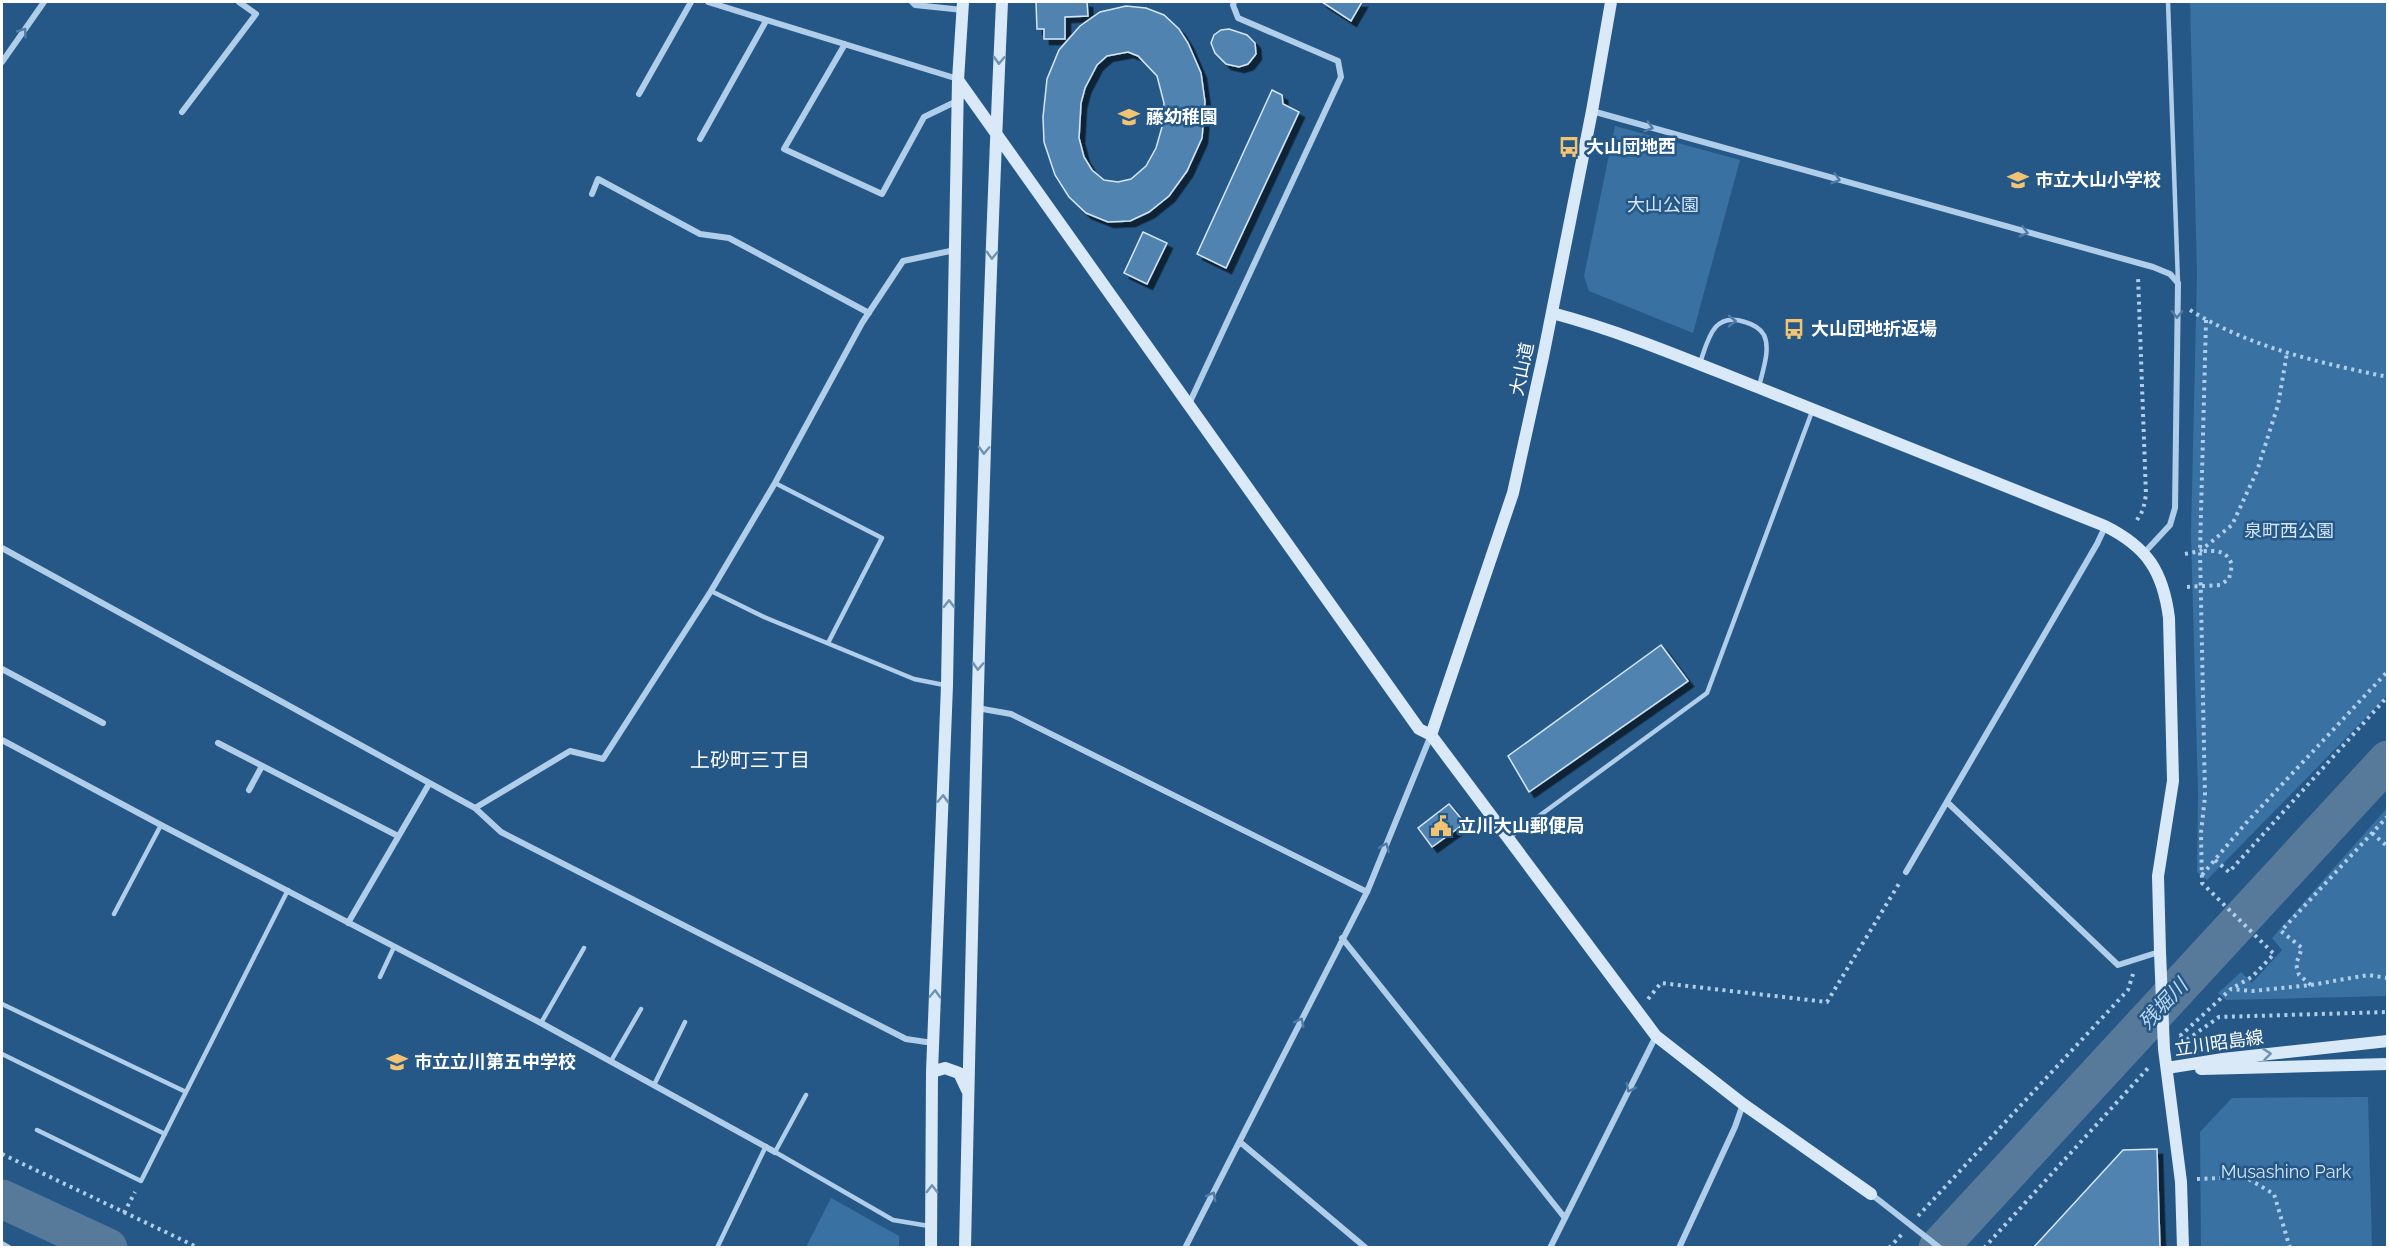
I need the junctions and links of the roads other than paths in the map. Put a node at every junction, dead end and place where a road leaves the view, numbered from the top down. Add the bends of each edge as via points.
1 (44, 2) edge
2 (239, 2) edge
3 (691, 2) edge
4 (708, 2) edge
5 (912, 2) edge
6 (1002, 2) edge
7 (1234, 2) edge
8 (1611, 2) edge
9 (2168, 2) edge
10 (963, 6) edge
11 (766, 21) junction
12 (845, 44) junction
13 (2, 62) edge
14 (958, 80) junction
15 (639, 94) dead end
16 (959, 100) junction
17 (1592, 111) junction
18 (182, 112) dead end
19 (997, 136) junction
20 (700, 139) dead end
21 (592, 194) dead end
22 (956, 250) junction
23 (2178, 283) junction
24 (869, 313) junction
25 (1552, 313) junction
26 (1700, 363) junction
27 (1758, 387) junction
28 (1189, 405) junction
29 (1813, 409) junction
30 (776, 483) junction
31 (2105, 526) junction
32 (2, 548) edge
33 (2144, 553) junction
34 (711, 591) junction
35 (828, 643) junction
36 (2, 669) edge
37 (947, 686) junction
38 (976, 708) junction
39 (103, 723) dead end
40 (1431, 735) junction
41 (2, 740) edge
42 (218, 743) dead end
43 (262, 766) junction
44 (429, 784) junction
45 (249, 790) dead end
46 (1947, 802) junction
47 (475, 808) junction
48 (161, 825) junction
49 (398, 836) junction
50 (1509, 838) junction
51 (1906, 872) road end
52 (288, 890) junction
53 (1366, 892) junction
54 (114, 914) dead end
55 (348, 923) junction
56 (1342, 938) junction
57 (394, 947) junction
58 (584, 948) dead end
59 (2160, 957) junction
60 (380, 977) dead end
61 (2, 1004) edge
62 (640, 1009) dead end
63 (685, 1022) dead end
64 (541, 1023) junction
65 (1656, 1036) junction
66 (2388, 1041) edge
67 (933, 1044) junction
68 (2, 1054) edge
69 (611, 1061) junction
70 (2388, 1064) edge
71 (2167, 1068) junction
72 (932, 1072) junction
73 (654, 1085) junction
74 (186, 1092) junction
75 (968, 1094) junction
76 (806, 1095) dead end
77 (1743, 1104) junction
78 (37, 1130) dead end
79 (165, 1134) junction
80 (1240, 1142) junction
81 (766, 1146) junction
82 (775, 1152) junction
83 (1871, 1194) joint
84 (1565, 1218) junction
85 (931, 1226) junction
86 (2, 1244) edge
87 (9, 1248) edge
88 (717, 1248) edge
89 (931, 1248) edge
90 (965, 1248) edge
91 (1185, 1248) edge
92 (1366, 1248) edge
93 (1550, 1248) edge
94 (1679, 1248) edge
95 (1940, 1248) edge
96 (2183, 1248) edge

13 -> 1 street
2 - 18 street via 256,14
3 - 15 street
4 - 11 street
5 - 10 street
6 -> 19 street
7 - 28 street via 1238,18 1338,60 1341,77
8 - 17 street, 大山道
9 - 23 lane
10 - 14 street
11 - 12 street
11 - 20 street
12 - 14 street
12 - 16 street via 784,149 882,194 924,117
14 - 16 street
14 - 19 street
16 - 22 street
17 -> 23 street via 2138,263 2170,274
17 - 25 street, 大山道
19 - 28 street
19 -> 38 street
21 - 24 street via 598,179 700,234 729,238
22 - 24 street via 903,261
37 -> 22 street
23 -> 33 street via 2175,508 2170,525
24 - 30 street
25 - 26 street
25 - 40 street, 大山道 via 1513,493
26 - 27 street
26 -> 27 lane via 1711,332 1721,322 1735,319 1754,326 1764,335 1766,351
27 - 29 street
28 - 40 street via 1419,729
29 - 31 street
29 - 50 lane via 1707,693
30 - 34 street
30 - 35 lane via 882,538
31 - 33 street via 2127,537
31 - 46 street
32 - 44 street
33 - 59 street via 2159,576 2169,618 2173,781 2158,876
34 - 35 lane
34 - 47 street via 603,759 570,751
35 - 37 lane via 914,679
36 - 39 street
67 -> 37 street
38 - 53 street via 1011,714
38 - 75 street
40 - 50 street
53 -> 40 street
41 - 48 street
42 - 43 street
43 - 45 street
43 - 49 street
44 - 47 street
44 - 49 street
46 - 51 street
46 - 59 street via 2118,965
47 - 67 street via 512,838 906,1039
48 - 52 street
48 - 54 lane
49 - 55 street
50 - 65 street
52 - 55 street
52 - 74 lane
53 - 56 street
55 - 57 street
80 -> 56 street
56 - 84 street
57 - 60 lane
57 - 64 street
58 - 64 lane
59 - 71 street
61 - 74 lane
62 - 69 lane
63 - 73 lane
64 - 69 street
65 - 77 street
65 -> 84 street
71 -> 66 street, 立川昭島線
67 - 72 street
68 - 79 lane
69 - 73 street
70 - 71 street, 立川昭島線
71 - 96 street via 2181,1182
72 - 75 street via 945,1068 959,1073
85 -> 72 street
73 - 81 street
74 - 79 lane
75 - 90 street
76 - 82 lane
77 - 83 street
77 - 94 street
78 - 79 lane via 141,1180
91 -> 80 street
80 - 92 street
81 - 82 street
81 - 88 lane
82 - 85 lane via 893,1220
83 - 95 street
84 - 93 street
85 - 89 street
86 - 87 street

